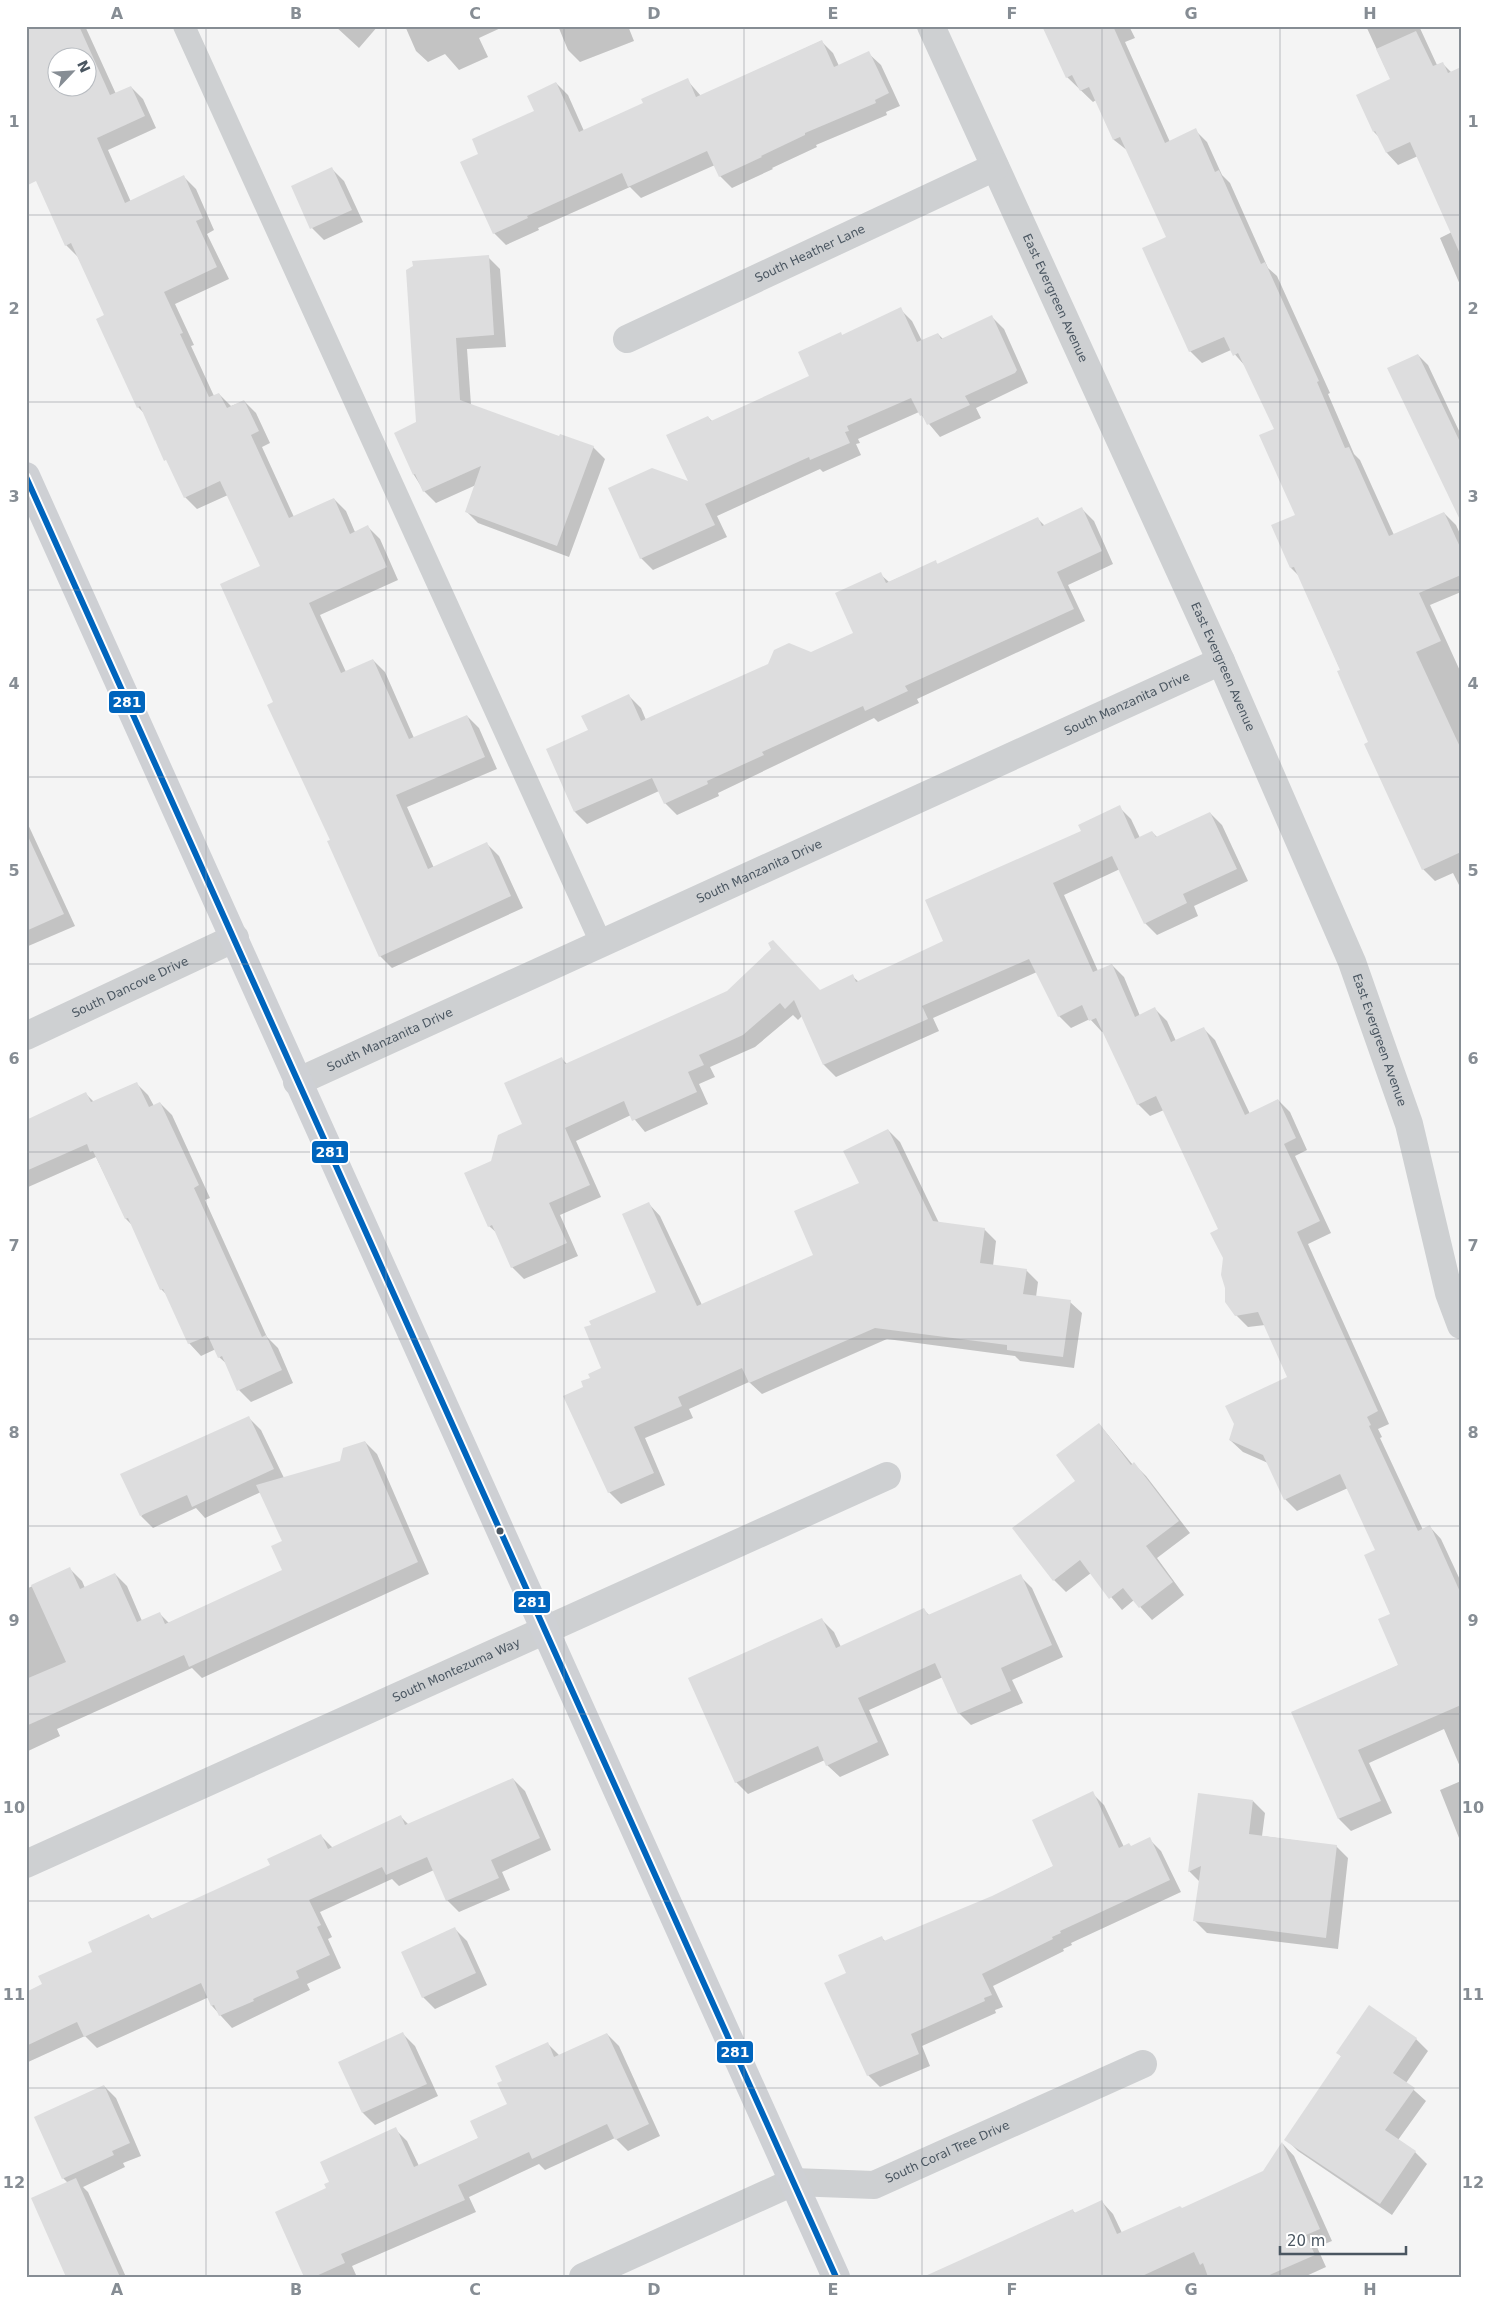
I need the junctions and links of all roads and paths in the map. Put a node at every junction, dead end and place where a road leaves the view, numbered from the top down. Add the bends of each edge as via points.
1 (184, 26) edge
2 (931, 26) edge
3 (995, 167) junction
4 (627, 339) dead end
5 (26, 476) edge
6 (1221, 661) junction
7 (235, 938) junction
8 (601, 943) junction
9 (26, 1036) edge
10 (297, 1082) junction
11 (1461, 1325) edge
12 (887, 1476) dead end
13 (546, 1631) junction
14 (26, 1864) edge
15 (1143, 2064) dead end
16 (793, 2182) junction
17 (583, 2277) edge
18 (836, 2277) edge

1 - 8 lane
2 - 3 street, East Evergreen Avenue
3 - 4 street, South Heather Lane
3 - 6 street, East Evergreen Avenue
5 - 7 main road
6 - 8 street, South Manzanita Drive
6 - 11 street, East Evergreen Avenue via 1352,962 1409,1124 1449,1293
7 - 9 street, South Dancove Drive
7 - 10 main road
8 - 10 street, South Manzanita Drive
10 - 13 main road
12 - 13 street, South Montezuma Way
13 - 14 street, South Montezuma Way
13 - 16 main road
15 - 16 street, South Coral Tree Drive via 874,2185
16 - 17 street, South Coral Tree Drive
16 - 18 main road

